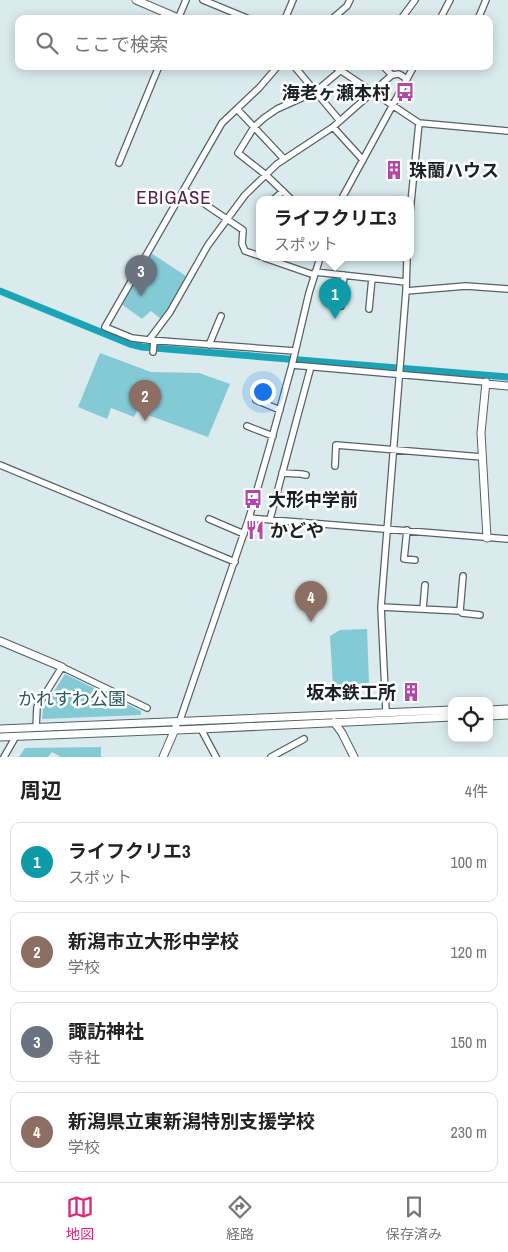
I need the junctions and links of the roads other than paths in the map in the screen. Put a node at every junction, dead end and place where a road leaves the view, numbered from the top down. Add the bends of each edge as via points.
1 (136, 0) edge
2 (186, 0) edge
3 (203, 0) edge
4 (294, 0) edge
5 (350, 0) edge
6 (415, 0) edge
7 (450, 0) edge
8 (486, 0) edge
9 (171, 15) edge
10 (179, 15) edge
11 (239, 15) edge
12 (287, 15) edge
13 (337, 15) edge
14 (404, 15) edge
15 (442, 15) edge
16 (480, 15) edge
17 (157, 70) edge
18 (275, 70) edge
19 (297, 70) edge
20 (339, 70) edge
21 (387, 70) edge
22 (412, 70) edge
23 (342, 72) junction
24 (392, 75) junction
25 (407, 79) junction
26 (315, 92) junction
27 (373, 93) junction
28 (392, 106) junction
29 (237, 109) junction
30 (340, 121) junction
31 (419, 123) junction
32 (254, 127) junction
33 (333, 127) junction
34 (508, 131) edge
35 (284, 159) junction
36 (363, 160) junction
37 (119, 164) dead end
38 (266, 175) junction
39 (184, 190) junction
40 (283, 191) junction
41 (277, 196) edge
42 (288, 196) edge
43 (343, 196) edge
44 (412, 196) edge
45 (226, 219) junction
46 (256, 255) edge
47 (276, 261) edge
48 (319, 261) edge
49 (407, 261) edge
50 (315, 273) junction
51 (344, 275) junction
52 (372, 278) junction
53 (406, 282) junction
54 (508, 289) edge
55 (406, 291) junction
56 (341, 306) dead end
57 (369, 309) dead end
58 (221, 316) dead end
59 (151, 341) junction
60 (209, 345) junction
61 (153, 352) dead end
62 (294, 353) junction
63 (292, 364) junction
64 (310, 370) dead end
65 (400, 373) junction
66 (486, 383) junction
67 (508, 386) edge
68 (256, 400) dead end
69 (280, 410) junction
70 (246, 426) dead end
71 (273, 436) junction
72 (393, 450) junction
73 (482, 457) junction
74 (0, 465) edge
75 (335, 466) dead end
76 (282, 473) junction
77 (306, 476) dead end
78 (249, 518) junction
79 (209, 519) dead end
80 (270, 519) junction
81 (387, 528) junction
82 (407, 530) junction
83 (244, 534) junction
84 (487, 538) junction
85 (508, 540) edge
86 (415, 560) dead end
87 (235, 562) junction
88 (463, 576) dead end
89 (425, 585) dead end
90 (381, 607) junction
91 (423, 609) junction
92 (460, 611) junction
93 (480, 615) dead end
94 (0, 641) edge
95 (62, 668) junction
96 (147, 708) dead end
97 (508, 709) edge
98 (448, 710) edge
99 (493, 710) edge
100 (386, 712) junction
101 (508, 715) edge
102 (493, 716) edge
103 (448, 717) edge
104 (180, 720) junction
105 (334, 722) junction
106 (36, 728) junction
107 (0, 729) edge
108 (201, 729) junction
109 (175, 730) junction
110 (16, 736) junction
111 (0, 737) edge
112 (304, 739) dead end
113 (4, 757) edge
114 (163, 757) edge
115 (216, 757) edge
116 (271, 757) edge
117 (354, 757) edge

1 - 9 street
2 - 10 street
3 - 11 street
4 - 12 street
5 - 13 street
6 - 14 street
7 - 15 street
8 - 16 street
17 - 37 street
18 - 29 street
19 - 26 street
20 - 23 street
21 - 24 street
22 - 25 street
23 - 26 street
23 - 27 street
24 - 25 street via 399,74
24 - 27 street
25 - 28 street
26 - 30 street
26 - 32 street via 277,109
27 - 28 street
27 - 30 street
28 - 31 street
28 - 36 street
29 - 32 street
29 - 39 street via 222,123
30 - 33 street
31 - 34 street
31 - 44 street
32 - 35 street
32 - 38 street via 238,154
33 - 35 street
33 - 36 street
35 - 38 street
36 - 43 street
38 - 40 street
38 - 45 street
39 - 45 street
39 - 59 street via 105,327 132,338
40 - 41 street
40 - 42 street
45 - 46 street via 243,230 245,251
45 - 59 street
47 - 50 street
48 - 50 street
49 - 53 street
50 - 51 street
50 - 62 street
51 - 52 street
51 - 56 street
52 - 53 street
52 - 57 street
53 - 55 street
54 - 55 street via 466,286
55 - 65 street
58 - 60 street
59 - 60 street
59 - 61 street
60 - 62 street
62 - 63 street
63 - 65 street
63 - 69 street
64 - 76 street
65 - 66 street
65 - 72 street
66 - 67 street
66 - 73 street
68 - 69 street
69 - 71 street
70 - 71 street
71 - 78 street
72 - 73 street
72 - 75 street via 336,445
72 - 81 street
73 - 84 street
74 - 87 street
76 - 77 street
76 - 80 street
78 - 80 street
78 - 83 street
79 - 83 street
80 - 81 street
81 - 82 street
81 - 90 street
82 - 84 street
82 - 86 street via 404,559
83 - 87 street
84 - 85 street
87 - 104 street
88 - 92 street
89 - 91 street
90 - 91 street
90 - 100 street
91 - 92 street
92 - 93 street
94 - 95 street
95 - 96 street
95 - 106 street via 37,707
97 - 99 street
98 - 100 street
100 - 104 street
101 - 102 street
103 - 105 street
104 - 106 street
104 - 109 street
105 - 108 street
105 - 117 street
106 - 107 street
108 - 109 street
108 - 115 street
109 - 110 street
109 - 114 street
110 - 111 street
110 - 113 street
112 - 116 street

